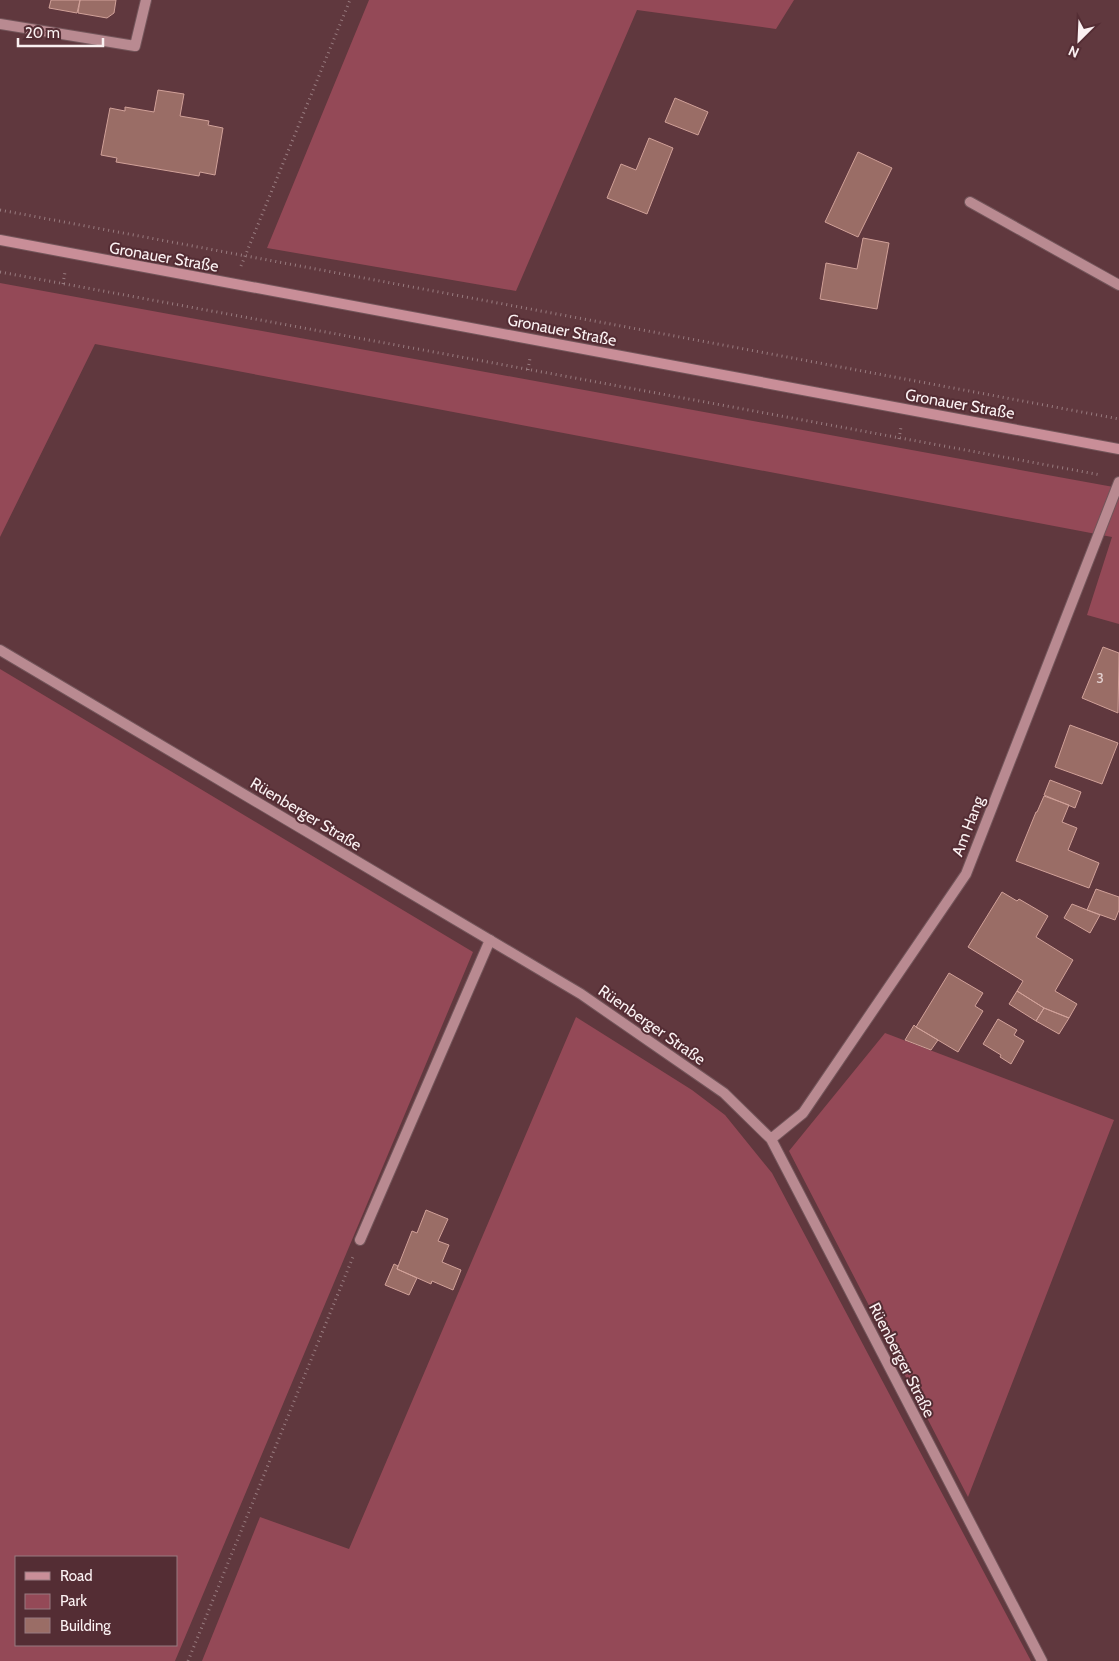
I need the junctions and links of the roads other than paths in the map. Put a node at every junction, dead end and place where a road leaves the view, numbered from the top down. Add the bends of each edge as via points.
1 (146, 0) edge
2 (0, 24) edge
3 (970, 202) dead end
4 (0, 240) edge
5 (1119, 285) edge
6 (1119, 449) edge
7 (1119, 482) edge
8 (0, 650) edge
9 (490, 940) junction
10 (771, 1139) junction
11 (360, 1240) road end
12 (1042, 1661) edge

1 - 2 street via 135,46
3 - 5 street
4 - 6 main road, Gronauer Straße
7 - 10 street, Am Hang via 966,874 803,1113
8 - 9 street, Rüenberger Straße
9 - 10 street, Rüenberger Straße via 581,994 716,1088
9 - 11 street
10 - 12 street, Rüenberger Straße

